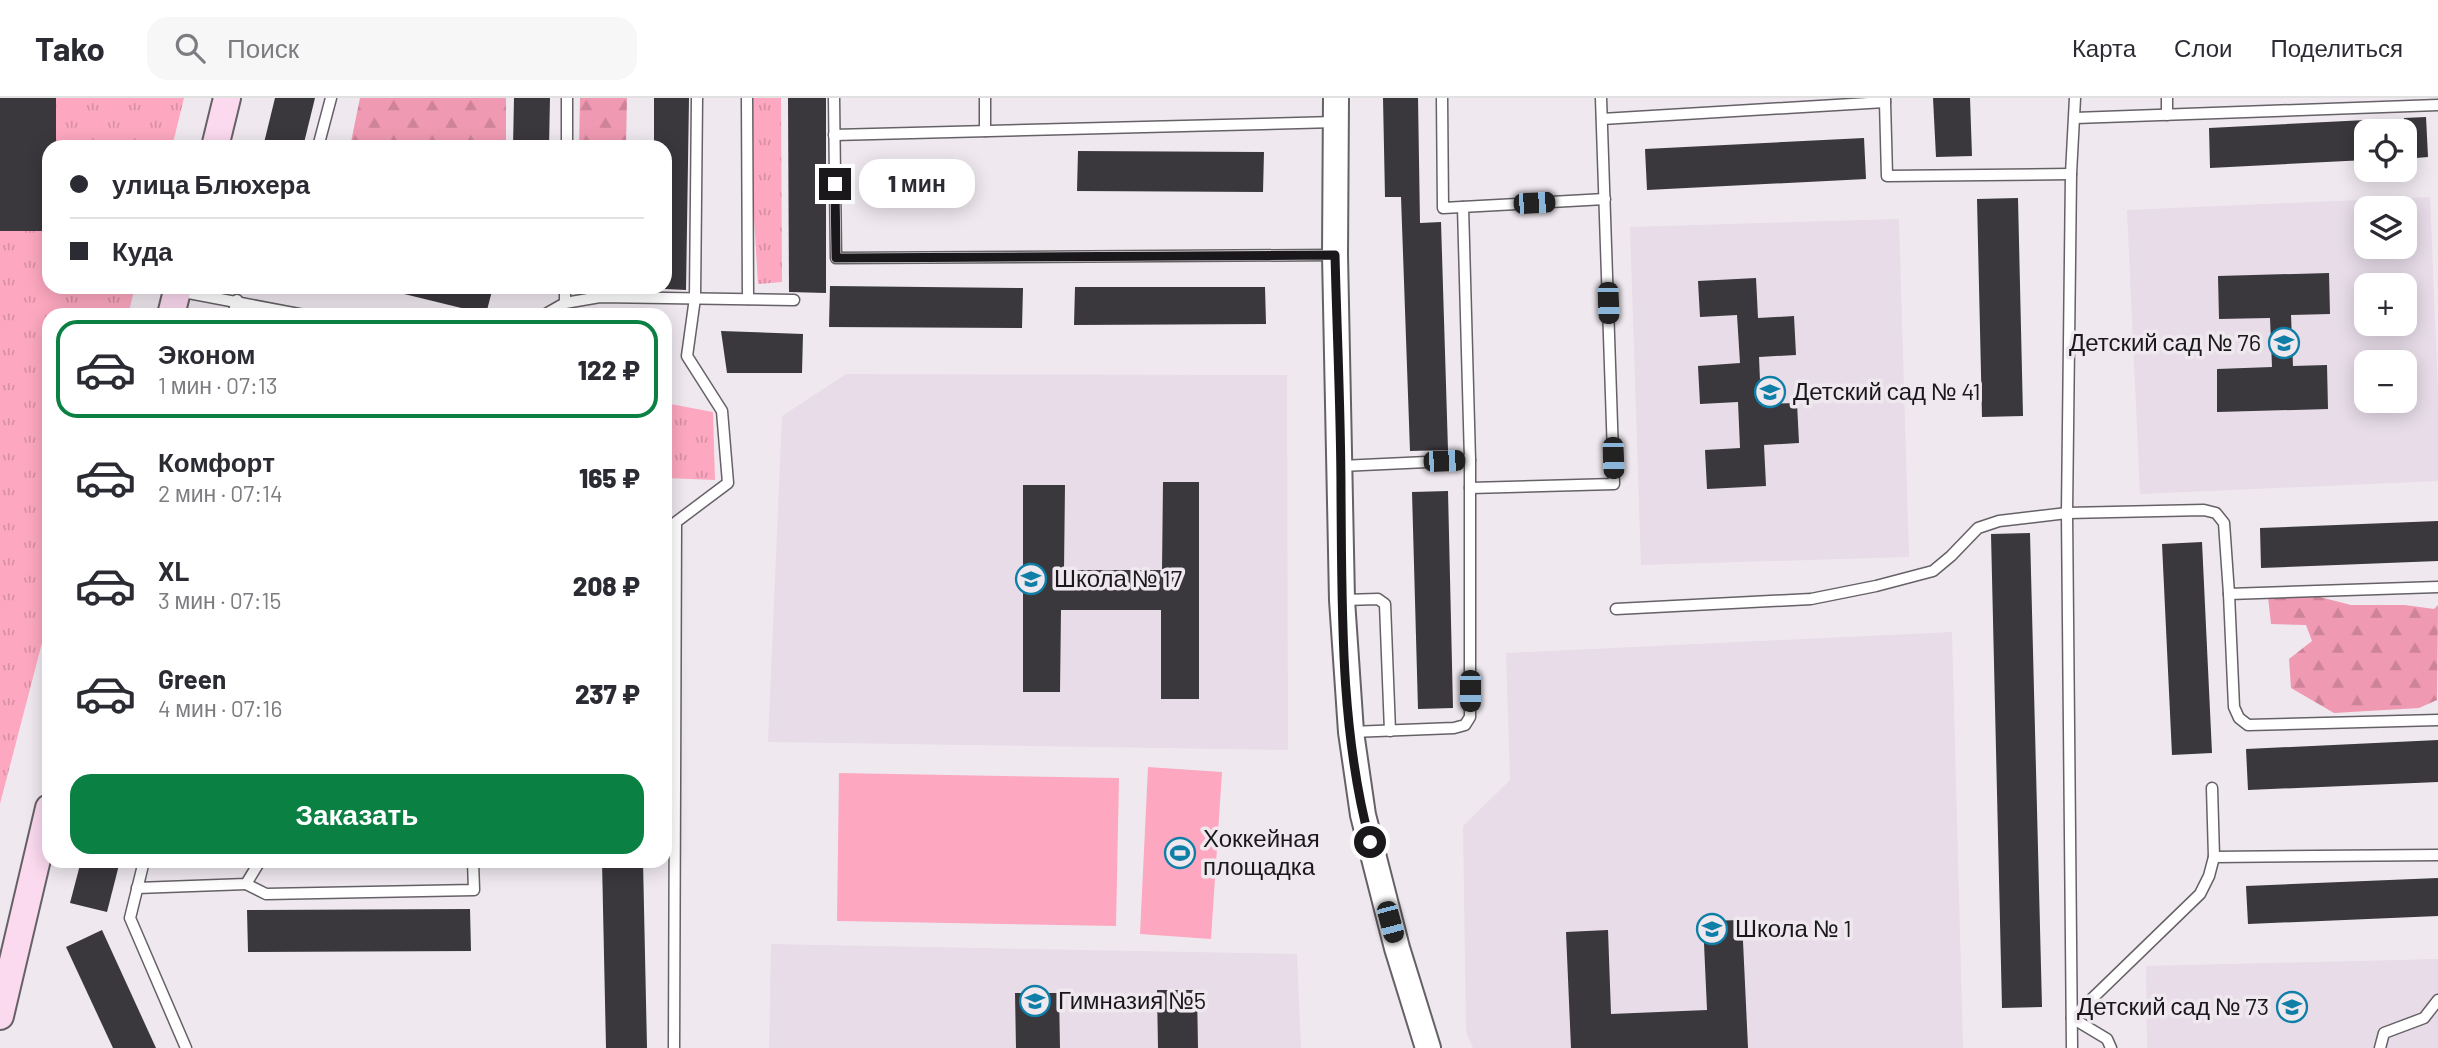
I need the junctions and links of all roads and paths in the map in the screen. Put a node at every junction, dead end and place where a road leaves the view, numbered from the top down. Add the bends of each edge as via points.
1 (227, 98) edge
2 (331, 98) edge
3 (567, 98) edge
4 (697, 98) edge
5 (747, 98) edge
6 (834, 98) edge
7 (985, 98) edge
8 (1442, 98) edge
9 (1601, 98) edge
10 (2075, 98) edge
11 (2167, 98) edge
12 (1885, 100) edge
13 (2438, 105) edge
14 (1336, 110) edge
15 (2167, 115) junction
16 (2075, 118) junction
17 (1602, 119) junction
18 (985, 131) junction
19 (834, 135) junction
20 (217, 140) edge
21 (320, 140) edge
22 (567, 140) edge
23 (2071, 174) junction
24 (1605, 199) junction
25 (1464, 207) junction
26 (1335, 255) junction
27 (565, 294) edge
28 (176, 298) edge
29 (695, 298) junction
30 (748, 299) junction
31 (237, 300) junction
32 (794, 300) dead end
33 (565, 303) junction
34 (235, 308) edge
35 (273, 308) edge
36 (556, 308) edge
37 (1470, 460) junction
38 (1341, 466) junction
39 (1470, 488) junction
40 (2067, 513) junction
41 (2438, 587) edge
42 (2229, 594) junction
43 (1342, 600) junction
44 (1616, 609) dead end
45 (672, 669) edge
46 (2438, 720) edge
47 (1390, 731) junction
48 (1350, 732) junction
49 (2212, 788) dead end
50 (42, 838) edge
51 (2438, 855) edge
52 (2214, 857) junction
53 (142, 868) edge
54 (256, 868) edge
55 (473, 868) edge
56 (671, 868) edge
57 (246, 884) junction
58 (137, 888) junction
59 (2438, 1000) edge
60 (0, 1016) edge
61 (2072, 1018) junction
62 (186, 1048) edge
63 (674, 1048) edge
64 (1428, 1048) edge
65 (2072, 1048) edge
66 (2111, 1048) edge
67 (2380, 1048) edge

1 - 20 main road
2 - 21 lane
3 - 22 lane
4 - 29 lane
5 - 30 lane
6 - 19 lane
7 - 18 lane
8 - 25 lane via 1443,208
9 - 17 lane
10 - 16 lane
11 - 15 lane
12 - 17 lane
12 - 23 lane via 1887,176
13 - 15 lane
14 - 18 lane
14 - 26 street
15 - 16 lane
16 - 23 lane
17 - 24 lane
18 - 19 lane
19 - 26 lane via 836,258
23 - 40 lane
24 - 25 lane
24 - 39 lane via 1614,484
25 - 37 lane
26 - 38 street
27 - 33 lane
28 - 31 lane
29 - 30 lane
29 - 33 lane via 600,297
29 - 45 lane via 687,356 722,411 728,483 676,522
30 - 32 lane
31 - 34 lane
31 - 35 lane
33 - 36 lane
37 - 38 lane
37 - 39 lane
38 - 43 street
39 - 47 lane via 1470,717 1465,725 1454,728
40 - 42 lane via 2216,513 2227,538
40 - 44 lane via 1978,528 1933,571 1876,586 1811,599
40 - 61 lane
41 - 42 lane
42 - 46 lane via 2234,707 2248,725
43 - 47 lane via 1378,599 1385,604
43 - 48 street
47 - 48 lane
48 - 64 street via 1363,815
49 - 52 lane
50 - 60 main road
51 - 52 lane
52 - 61 lane via 2200,894
53 - 58 lane
54 - 57 lane
55 - 57 lane via 474,890 266,894
56 - 63 lane
57 - 58 lane
58 - 62 lane via 130,918
59 - 67 lane via 2424,1018 2384,1033
61 - 65 lane
61 - 66 lane via 2107,1039

